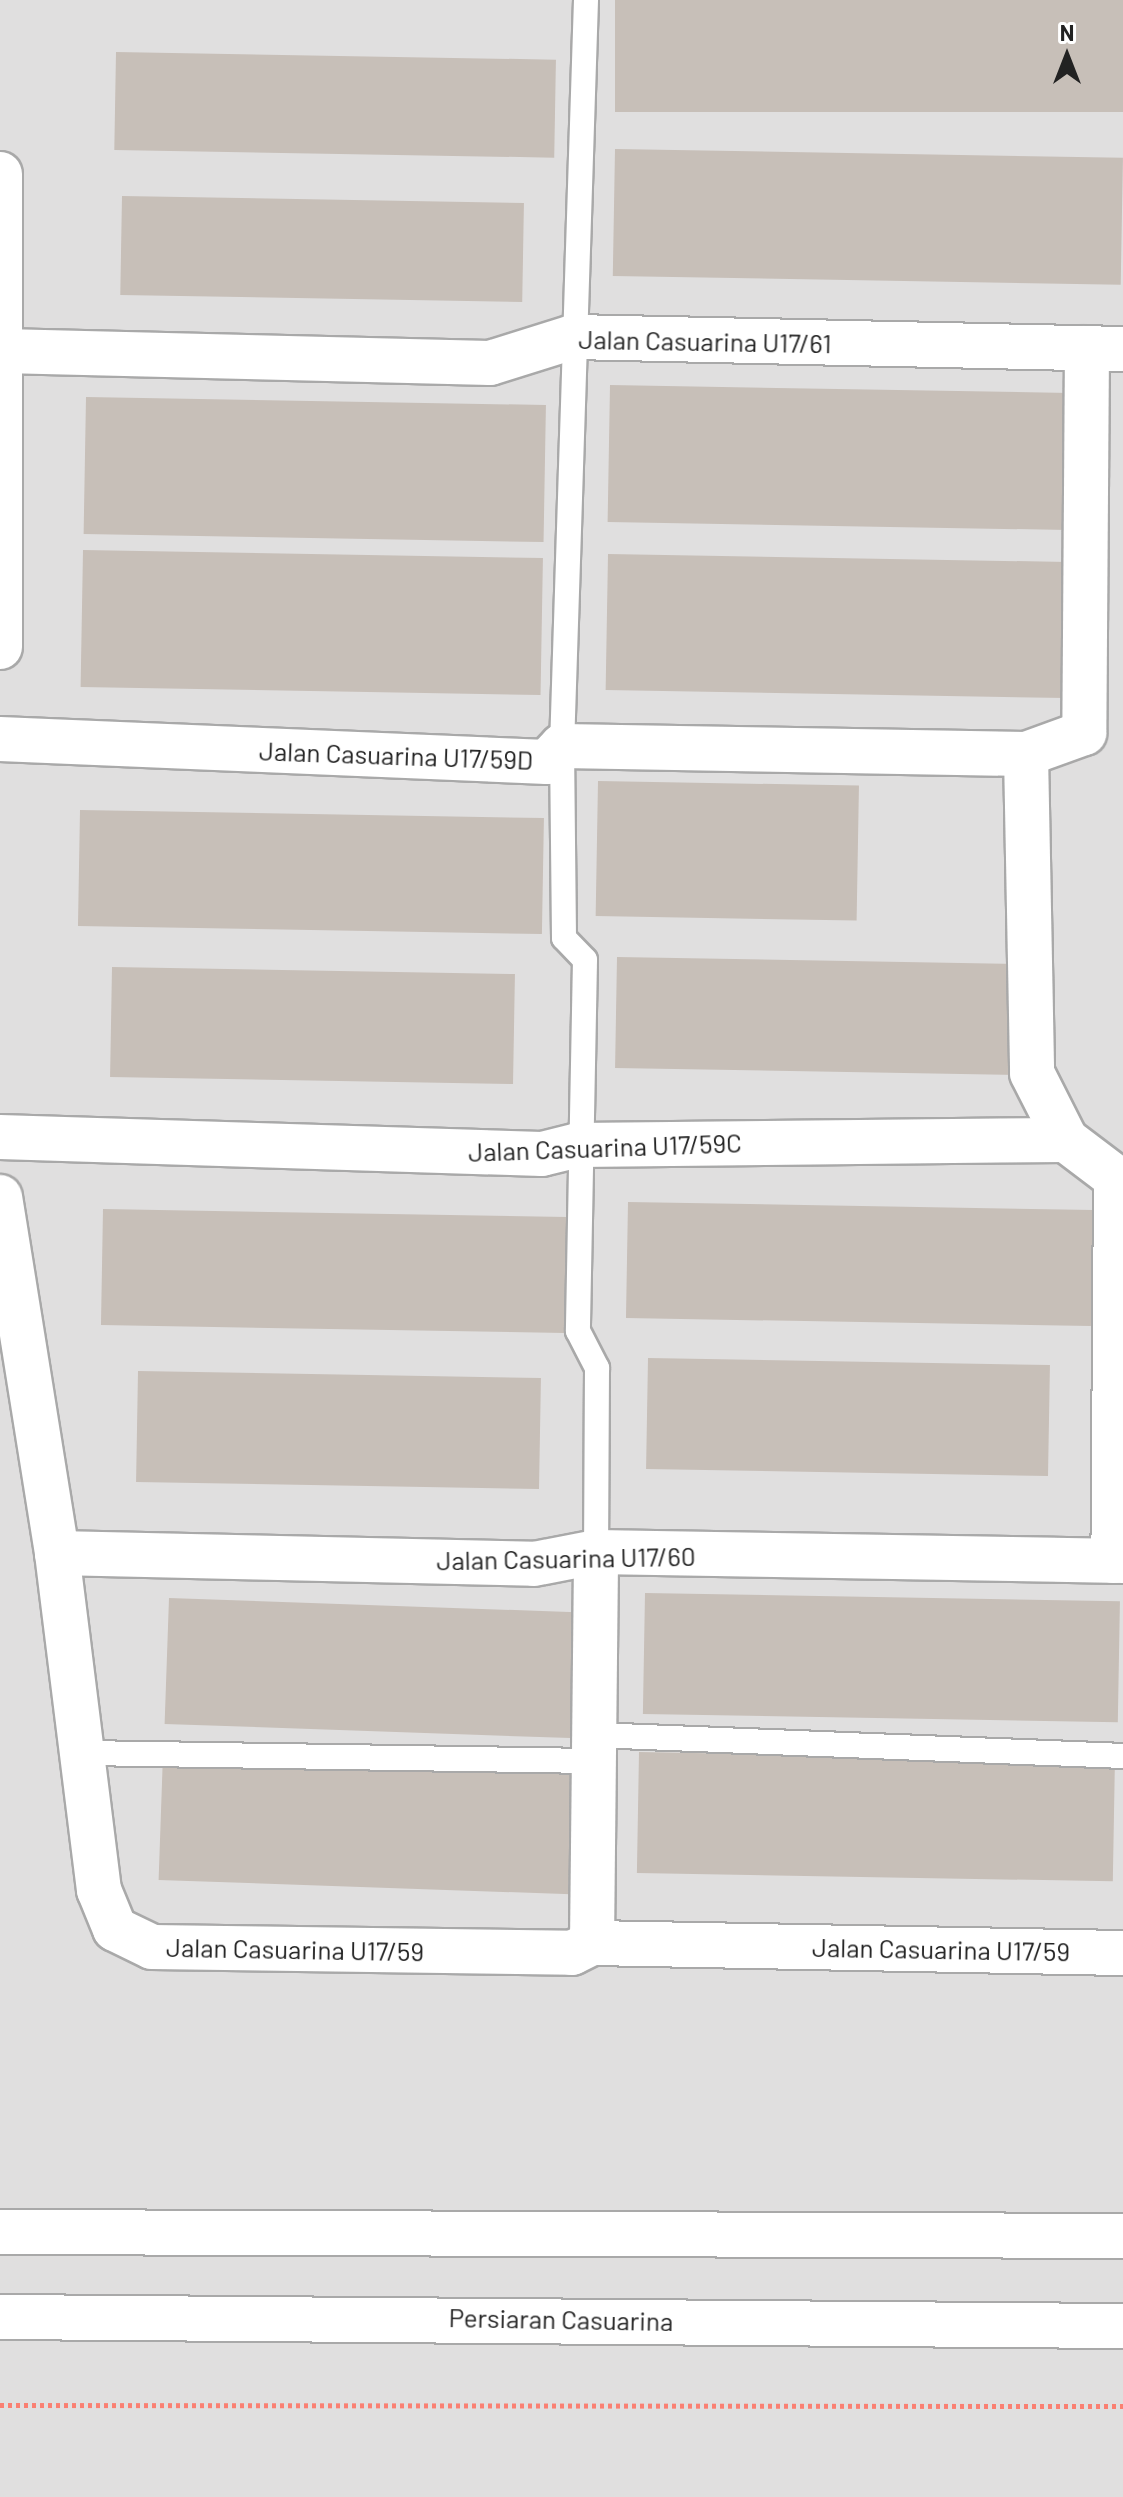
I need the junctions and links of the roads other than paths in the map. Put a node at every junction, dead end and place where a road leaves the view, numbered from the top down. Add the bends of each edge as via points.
1 (586, 0) edge
2 (0, 174) edge
3 (573, 337) junction
4 (1105, 348) edge
5 (3, 351) junction
6 (0, 647) edge
7 (0, 739) edge
8 (562, 746) junction
9 (1026, 754) junction
10 (0, 1137) edge
11 (1066, 1140) junction
12 (578, 1145) junction
13 (0, 1197) edge
14 (596, 1552) junction
15 (57, 1553) junction
16 (1118, 1561) edge
17 (594, 1748) junction
18 (83, 1753) junction
19 (1123, 1756) edge
20 (592, 1943) junction
21 (1123, 1953) edge
22 (0, 2232) edge
23 (1123, 2236) edge
24 (0, 2317) edge
25 (1123, 2326) edge

1 - 3 lane
2 - 5 street
3 - 4 street, Jalan Casuarina U17/61
3 - 5 street, Jalan Casuarina U17/61 via 490,363
3 - 8 lane
4 - 9 street via 1084,733
5 - 6 street
7 - 8 street, Jalan Casuarina U17/59D via 547,762
8 - 9 street, Jalan Casuarina U17/59D
8 - 12 lane via 564,938 585,960
9 - 11 street via 1032,1073
10 - 12 street, Jalan Casuarina U17/59C via 542,1154
11 - 12 street, Jalan Casuarina U17/59C
11 - 16 street via 1116,1178
12 - 14 lane via 578,1331 597,1368
13 - 15 street, Jalan Casuarina U17/59
14 - 15 street, Jalan Casuarina U17/60 via 534,1564
14 - 16 street, Jalan Casuarina U17/60
14 - 17 street
15 - 18 street, Jalan Casuarina U17/59
17 - 18 lane
17 - 19 lane
17 - 20 street
18 - 20 street, Jalan Casuarina U17/59 via 99,1890 115,1929 152,1947 572,1953
20 - 21 street, Jalan Casuarina U17/59
22 - 23 street
24 - 25 street, Persiaran Casuarina

